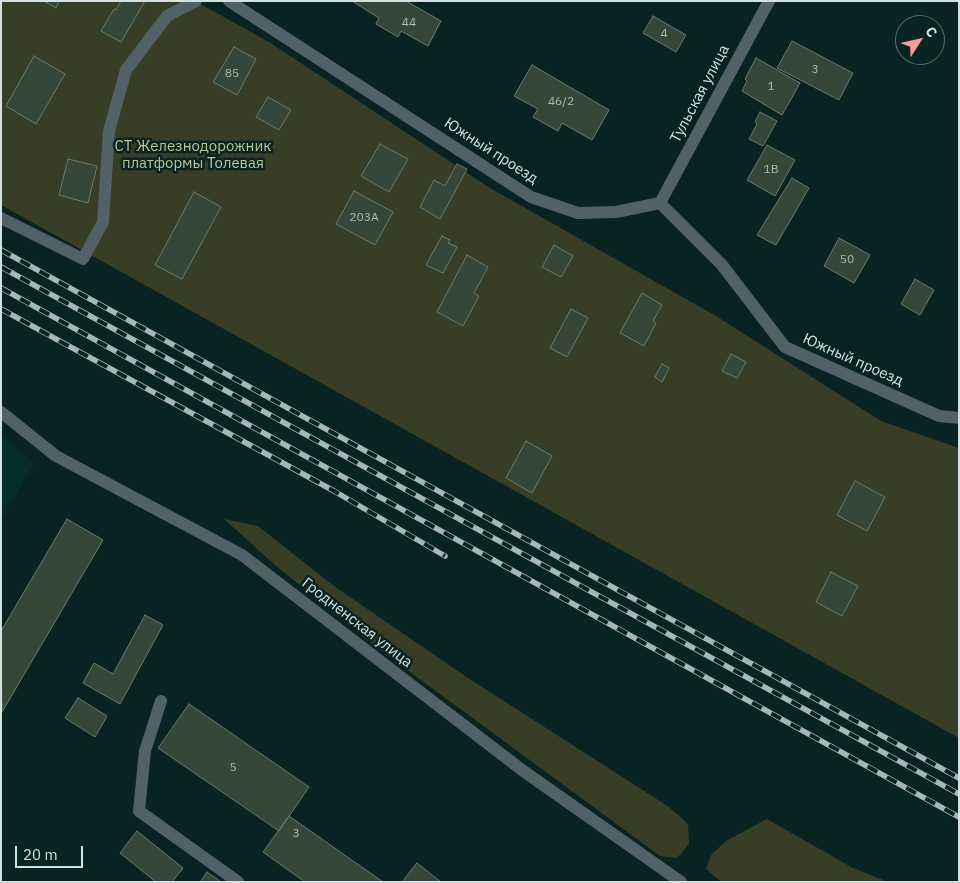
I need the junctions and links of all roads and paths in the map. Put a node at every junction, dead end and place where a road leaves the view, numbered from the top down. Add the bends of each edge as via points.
1 (196, 1) edge
2 (229, 1) edge
3 (769, 1) edge
4 (660, 203) junction
5 (1, 218) edge
6 (1, 412) edge
7 (959, 418) edge
8 (161, 701) dead end
9 (674, 880) edge
10 (238, 882) edge

1 - 5 street via 167,16 126,70 109,131 103,222 83,259
2 - 4 street, Южный проезд via 531,196 578,213 616,212
3 - 4 street, Тульская улица
4 - 7 street, Южный проезд via 722,266 785,347 939,416
6 - 9 street, Гродненская улица via 56,456 242,555 522,770
8 - 10 street via 145,751 139,811

